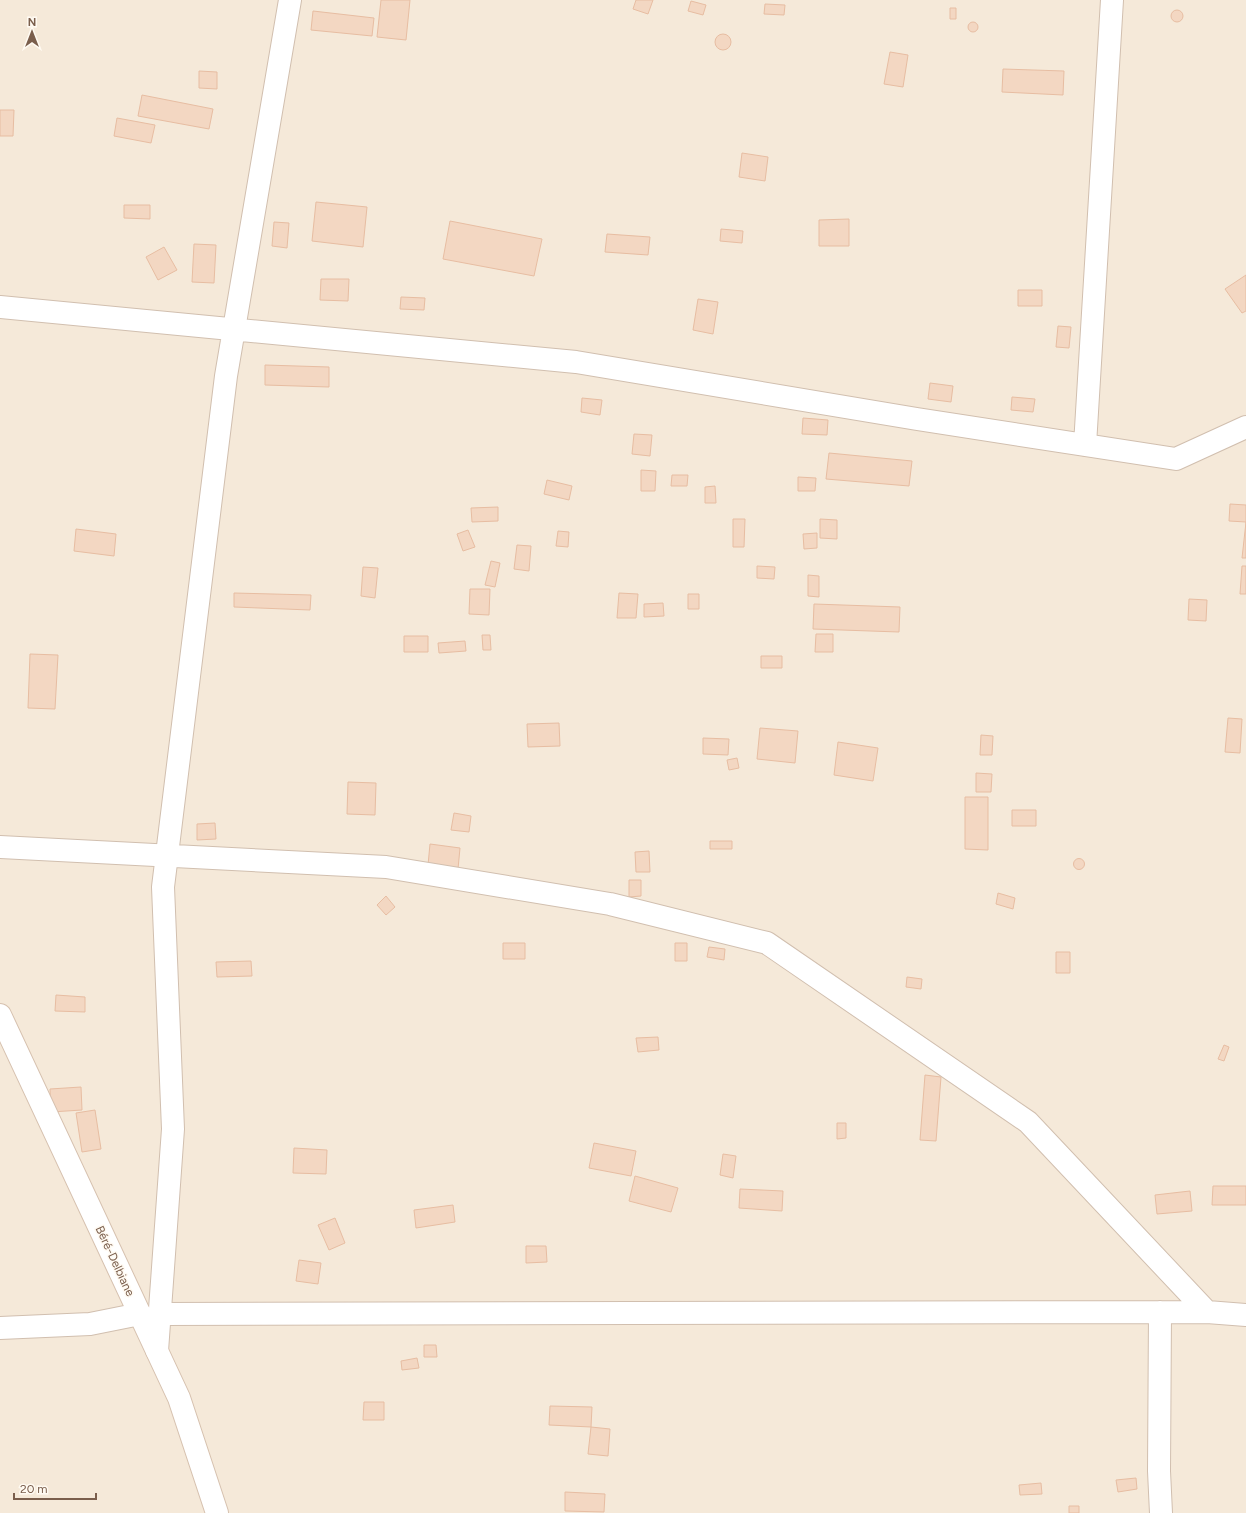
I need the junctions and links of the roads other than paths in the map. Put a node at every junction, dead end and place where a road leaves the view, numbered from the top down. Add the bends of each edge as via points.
1 (290, 0) edge
2 (1112, 0) edge
3 (0, 306) edge
4 (234, 328) junction
5 (1246, 427) edge
6 (1085, 445) junction
7 (0, 847) edge
8 (167, 855) junction
9 (0, 1015) edge
10 (1160, 1312) junction
11 (1208, 1312) junction
12 (150, 1314) junction
13 (1246, 1315) edge
14 (0, 1328) edge
15 (217, 1513) edge
16 (1161, 1513) edge

1 - 4 street
2 - 6 street
3 - 4 street
4 - 6 street via 576,362
4 - 8 street
5 - 6 street via 1176,459
7 - 8 street
8 - 11 street via 386,867 610,904 767,943 1028,1122
8 - 12 street via 163,887 173,1129
9 - 12 street, Béré-Delbiane
10 - 11 street
10 - 12 street
10 - 16 street
11 - 13 street
12 - 14 street via 90,1324
12 - 15 street, Béré-Delbiane via 157,1351 179,1398

